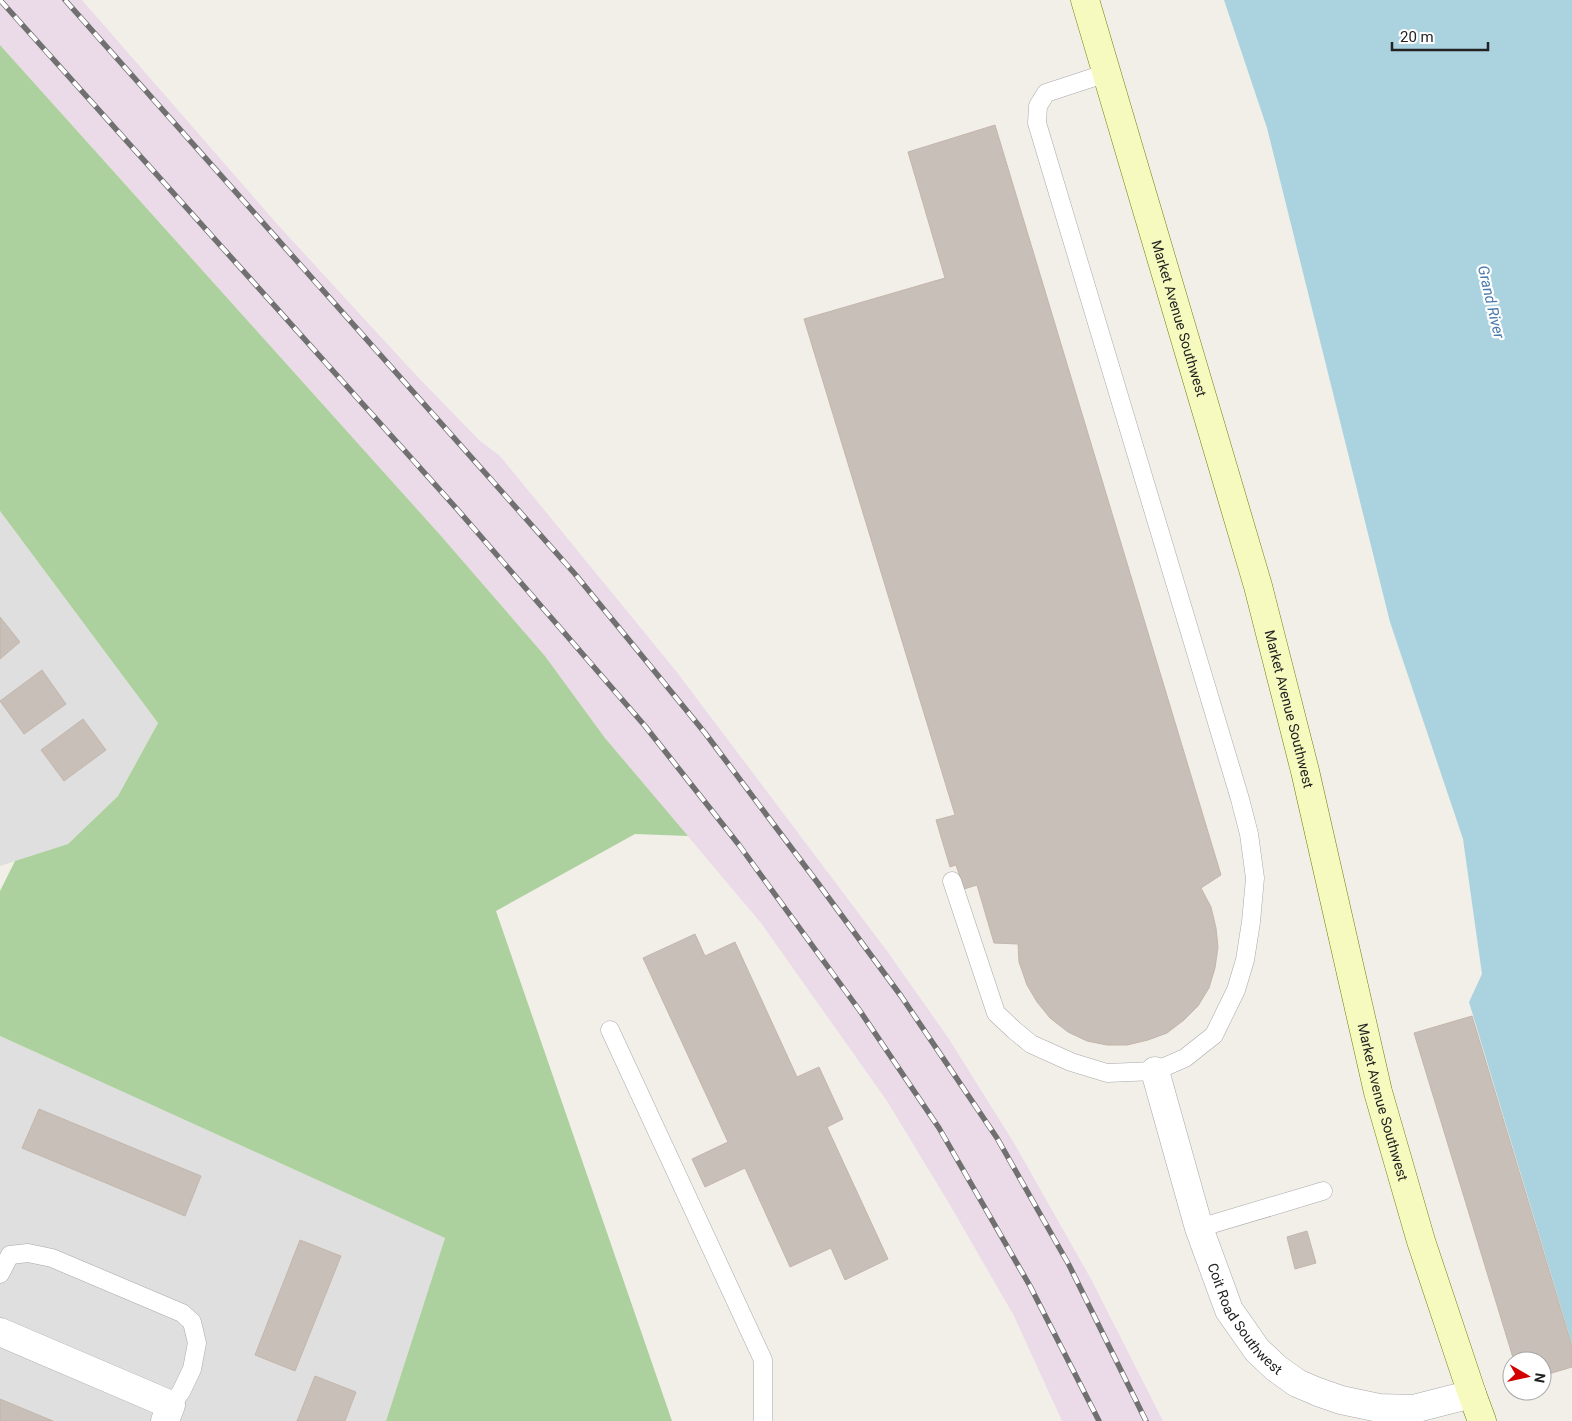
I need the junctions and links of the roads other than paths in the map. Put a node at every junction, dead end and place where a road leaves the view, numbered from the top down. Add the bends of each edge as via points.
1 (1085, 0) edge
2 (1107, 72) junction
3 (952, 881) dead end
4 (610, 1030) dead end
5 (1155, 1071) junction
6 (1323, 1191) dead end
7 (1199, 1228) junction
8 (0, 1274) edge
9 (0, 1332) edge
10 (1472, 1394) junction
11 (168, 1413) edge
12 (764, 1421) edge
13 (1482, 1421) edge

1 - 2 main road, Market Avenue Southwest
2 - 5 lane via 1046,93 1038,106 1037,123 1240,798 1255,878 1245,960 1236,990 1214,1035 1185,1058
2 - 10 main road, Market Avenue Southwest via 1258,586 1305,771 1378,1092 1421,1241
3 - 5 lane via 996,1013 1014,1030 1031,1044 1063,1059 1107,1073
4 - 12 lane via 763,1360
5 - 7 street, Coit Road Southwest
6 - 7 lane
7 - 10 street, Coit Road Southwest via 1229,1310 1257,1350 1297,1383 1341,1400 1379,1408 1413,1409
8 - 11 lane via 10,1255 28,1253 52,1258 182,1313 192,1322 197,1344 192,1369
9 - 11 street
10 - 13 main road, Market Avenue Southwest

